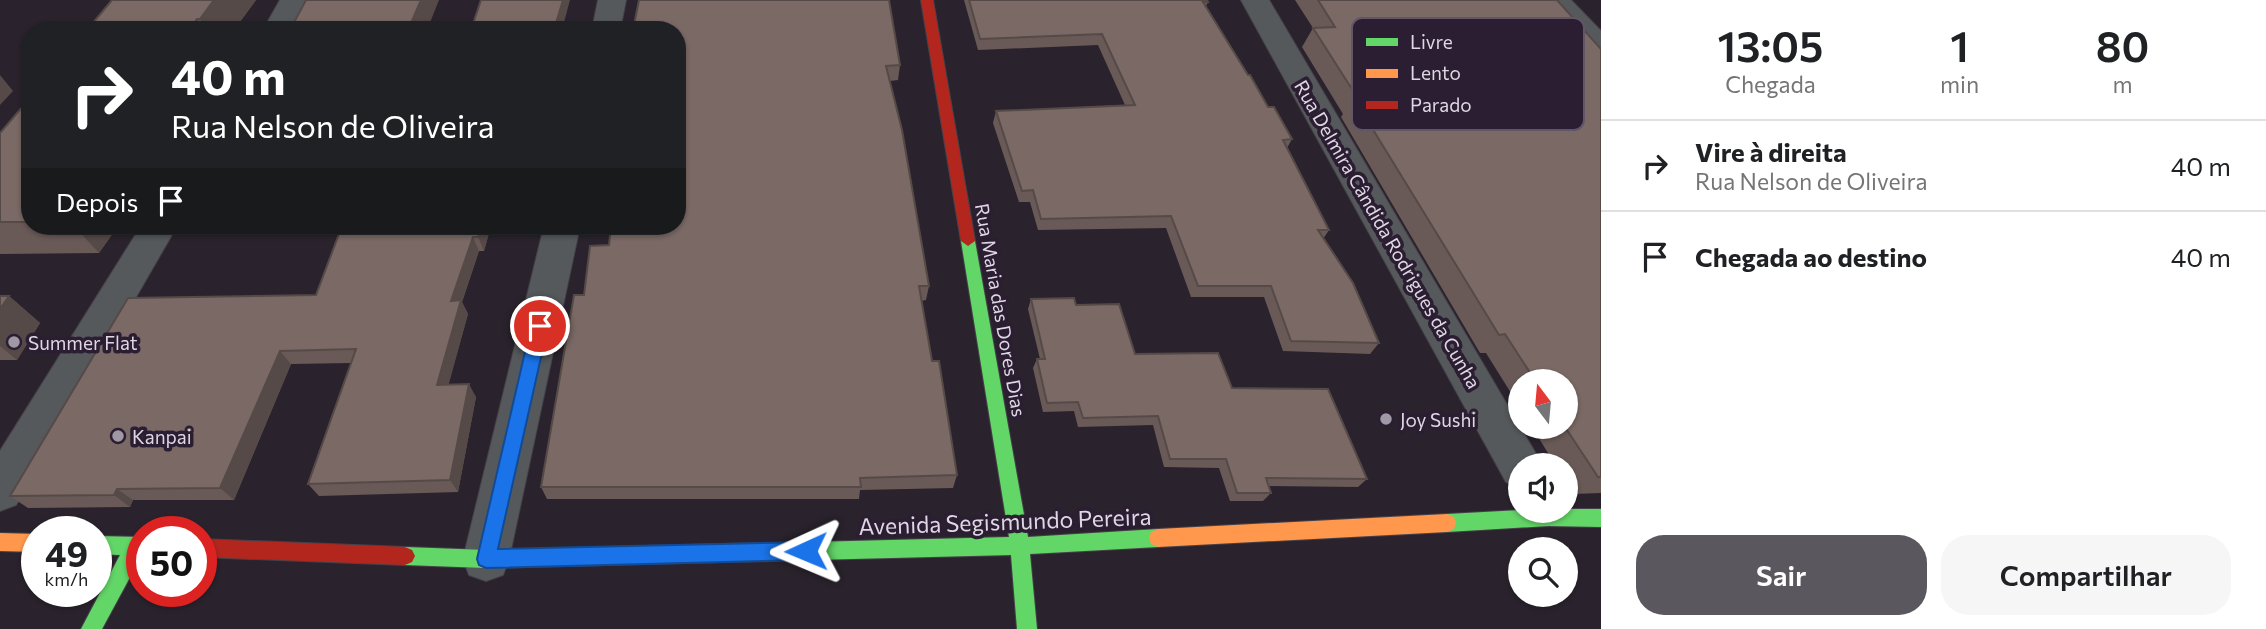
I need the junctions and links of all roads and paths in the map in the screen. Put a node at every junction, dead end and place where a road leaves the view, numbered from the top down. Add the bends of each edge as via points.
1 (294, 0) edge
2 (612, 0) edge
3 (927, 0) edge
4 (1255, 0) edge
5 (1556, 0) edge
6 (1573, 18) edge
7 (281, 21) edge
8 (608, 21) edge
9 (1584, 30) edge
10 (1601, 48) edge
11 (154, 235) edge
12 (560, 235) edge
13 (1512, 453) edge
14 (0, 491) edge
15 (1508, 516) edge
16 (1578, 516) edge
17 (1601, 518) edge
18 (0, 542) edge
19 (21, 543) edge
20 (1020, 546) junction
21 (217, 549) edge
22 (486, 559) junction
23 (126, 568) edge
24 (92, 629) edge
25 (1027, 629) edge

1 - 7 street
2 - 8 street
3 - 20 main road, Rua Maria das Dores Dias
4 - 13 street, Rua Delmira Cândida Rodrigues da Cunha
5 - 6 street
9 - 10 street
11 - 14 street
12 - 22 street
15 - 20 main road, Avenida Segismundo Pereira
16 - 17 main road, Avenida Segismundo Pereira
18 - 19 main road
20 - 22 main road, Avenida Segismundo Pereira
20 - 25 main road, Rua Maria das Dores Dias
21 - 22 main road, Avenida Segismundo Pereira
23 - 24 main road

